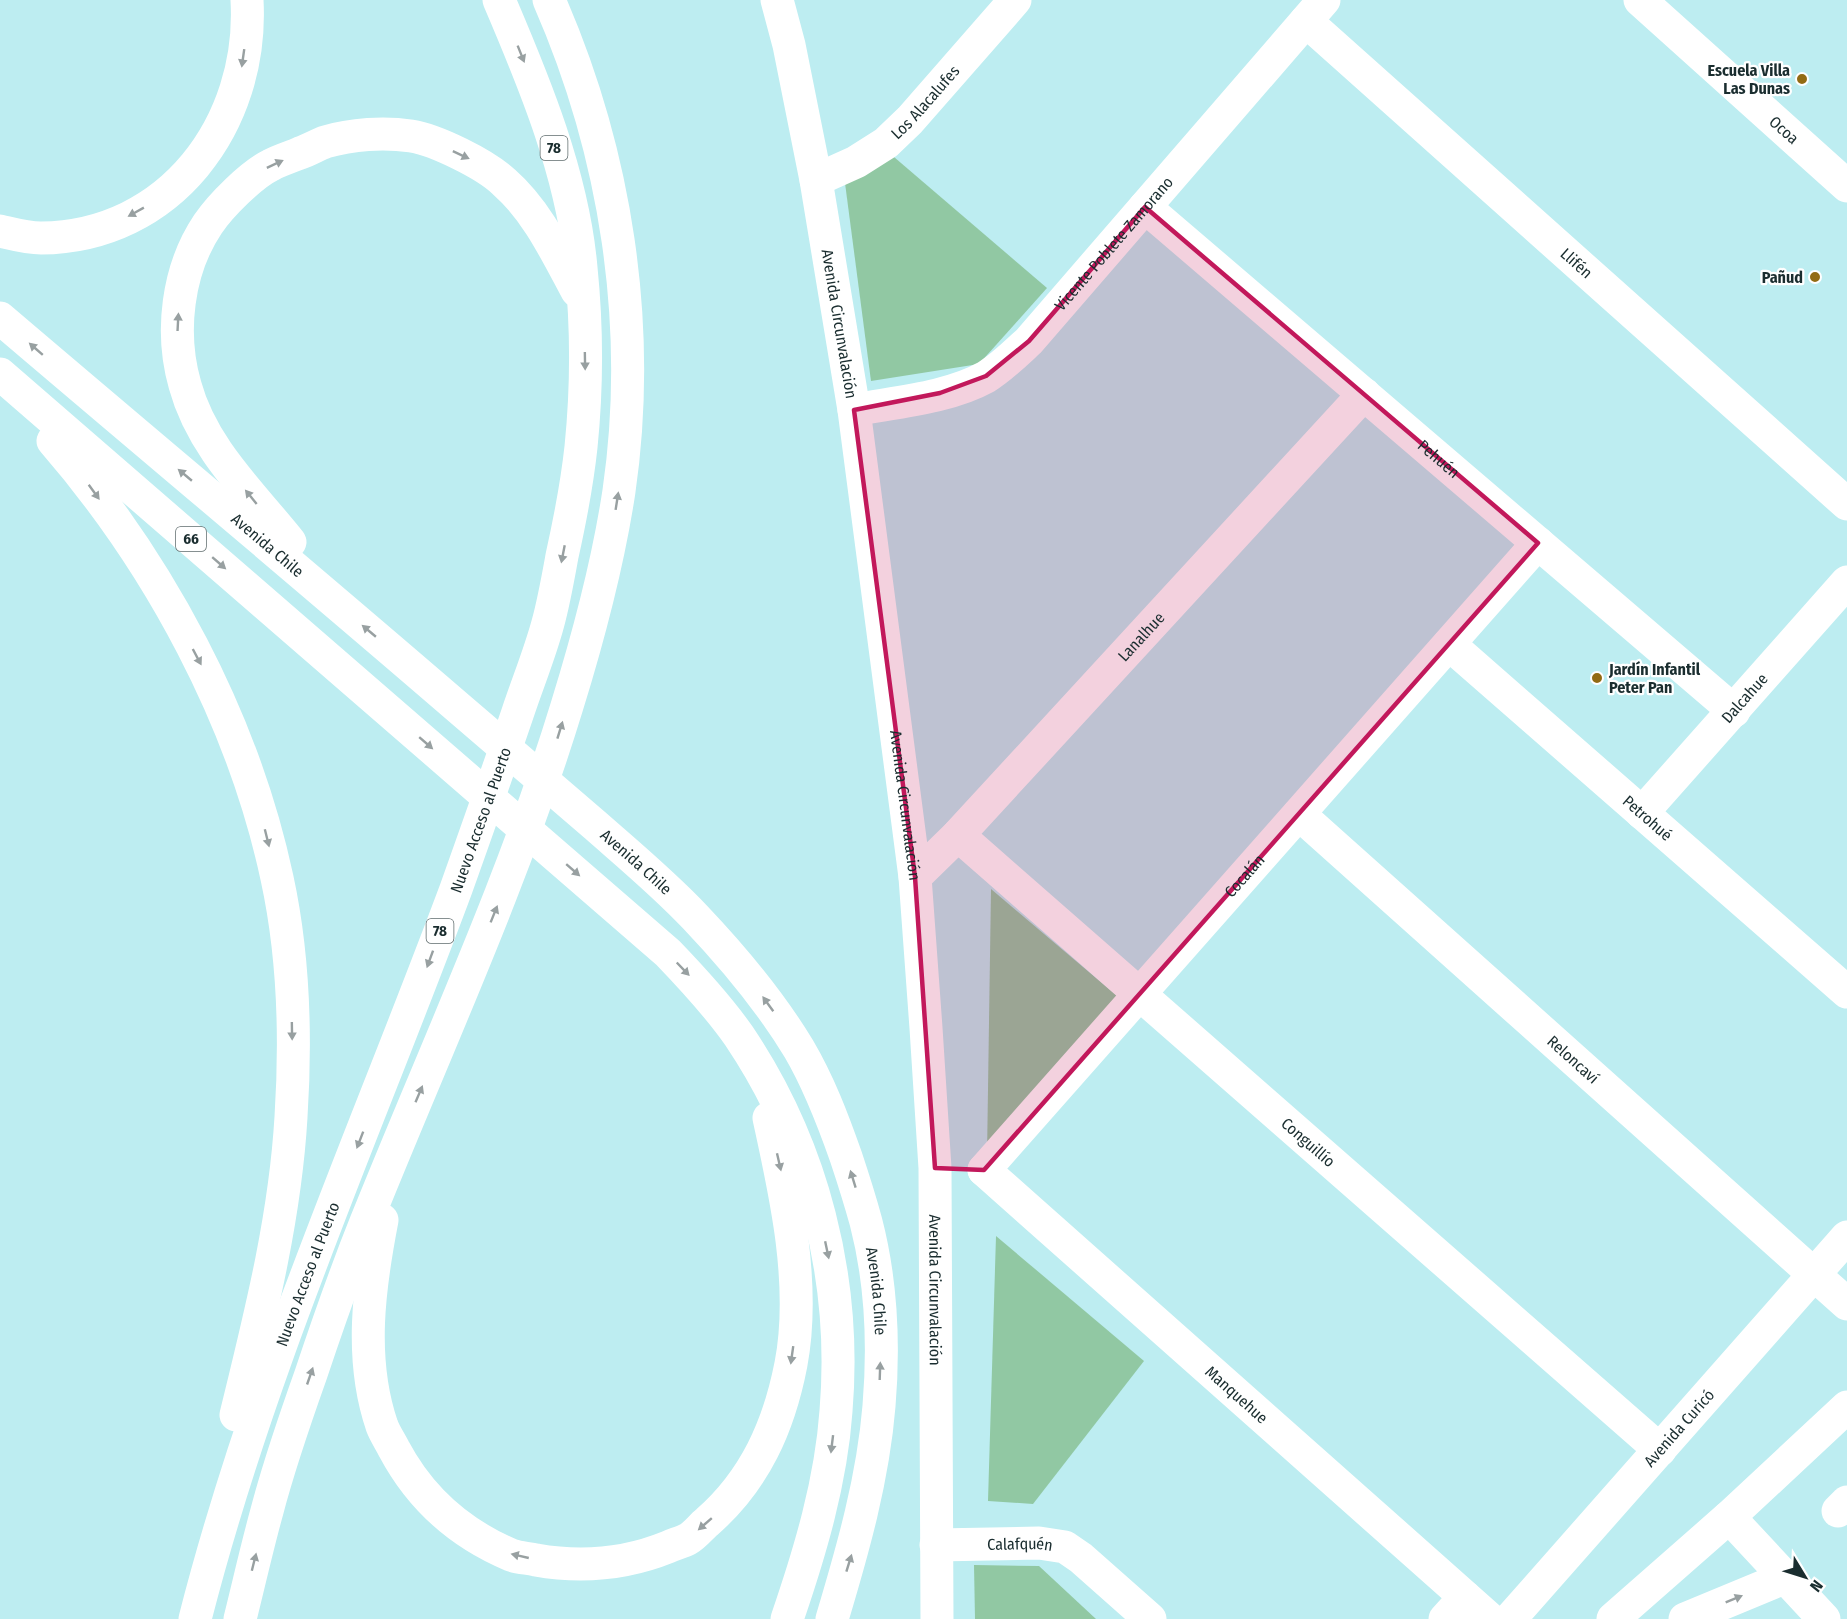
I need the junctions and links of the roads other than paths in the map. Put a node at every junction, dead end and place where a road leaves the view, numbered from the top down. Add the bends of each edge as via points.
1 (247, 0) edge
2 (499, 0) edge
3 (549, 0) edge
4 (777, 0) edge
5 (1015, 0) edge
6 (1640, 0) edge
7 (1315, 11) edge
8 (816, 180) junction
9 (1847, 186) edge
10 (1145, 207) junction
11 (0, 231) edge
12 (583, 303) junction
13 (0, 318) edge
14 (0, 374) edge
15 (0, 385) edge
16 (1364, 394) junction
17 (854, 410) junction
18 (1847, 504) edge
19 (1538, 543) junction
20 (1847, 582) edge
21 (342, 607) junction
22 (1449, 644) junction
23 (1734, 711) junction
24 (1642, 813) junction
25 (1299, 814) junction
26 (958, 835) junction
27 (915, 877) junction
28 (1847, 992) edge
29 (1140, 994) junction
30 (757, 1064) junction
31 (397, 1148) junction
32 (935, 1168) junction
33 (984, 1170) junction
34 (1847, 1237) edge
35 (1814, 1274) junction
36 (1847, 1304) edge
37 (1847, 1407) edge
38 (1659, 1450) junction
39 (1729, 1517) junction
40 (216, 1540) junction
41 (936, 1545) junction
42 (1784, 1578) junction
43 (1455, 1608) edge
44 (195, 1619) edge
45 (240, 1619) edge
46 (787, 1619) edge
47 (832, 1619) edge
48 (937, 1619) edge
49 (1150, 1619) edge
50 (1490, 1619) edge
51 (1510, 1619) edge
52 (1613, 1619) edge
53 (1684, 1619) edge
54 (1824, 1619) edge

1 -> 11 main road via 246,37 235,95 213,142 177,185 148,206 97,230 40,238
2 -> 12 main road, Nuevo Acceso al Puerto / 78 via 561,167 581,265
31 -> 3 main road via 511,872 549,766 594,612 619,487 626,422 627,356 615,214 579,78
4 - 8 main road, Avenida Circunvalación
5 - 8 main road, Los Alacalufes via 886,143
6 - 9 main road, Ocoa
7 - 10 main road, Vicente Poblete Zamorano
7 - 18 main road, Llifén
8 - 17 main road, Avenida Circunvalación
10 - 16 main road, Pehuén
10 - 17 main road, Vicente Poblete Zamorano via 1029,340 987,376 964,387
21 -> 12 main road via 229,470 196,415 185,387 178,356 181,290 208,224 238,189 269,165 325,142 354,136 413,136 474,161 504,181 544,230
12 -> 40 main road, Nuevo Acceso al Puerto / 78 via 585,376 581,448 548,624 420,986 282,1341
21 -> 13 main road, Avenida Chile
14 -> 30 main road, 66 via 641,928 692,977
15 -> 40 main road via 75,467 121,529 168,604 210,683 249,773 277,879 292,1000 291,1118 273,1255 232,1433
16 - 19 main road, Pehuén
16 - 26 main road, Lanalhue
17 - 27 main road, Avenida Circunvalación
19 - 22 main road, Cocalán
19 - 23 main road, Pehuén
20 - 23 main road, Dalcahue
47 -> 21 main road, Avenida Chile via 866,1498 879,1405 879,1309 866,1223 819,1089 800,1051 770,1007 693,915 647,870
22 - 24 main road, Petrohué
22 - 25 main road, Cocalán
23 - 24 main road, Dalcahue
24 - 28 main road, Petrohué
25 - 29 main road, Cocalán
25 - 35 main road, Reloncaví
26 - 27 main road, Lanalhue
26 - 29 main road, Conguillío
27 - 32 main road, Avenida Circunvalación
29 - 33 main road, Cocalán
29 - 38 main road, Conguillío
30 -> 31 main road via 783,1181 791,1242 796,1326 791,1363 771,1433 755,1467 732,1498 689,1538 647,1556 607,1563 560,1564 513,1556 471,1534 433,1505 403,1465 382,1426 372,1384 367,1330 376,1253
30 -> 46 main road via 777,1100 810,1179 834,1284 838,1330 837,1412 831,1458
45 -> 31 main road via 267,1510 300,1407 335,1303
32 - 33 main road
32 - 41 main road, Avenida Circunvalación
33 - 43 main road, Manquehue
34 - 35 main road, Avenida Curicó
35 - 36 main road, Reloncaví
35 - 38 main road, Avenida Curicó
37 - 39 main road
38 - 51 main road, Avenida Curicó
39 - 42 main road
39 - 52 main road
40 - 44 main road, Nuevo Acceso al Puerto / 78
41 - 48 main road, Avenida Circunvalación
41 - 49 main road, Calafquén via 1039,1542 1065,1547
53 -> 42 main road
42 - 54 main road
43 - 50 main road, Manquehue

